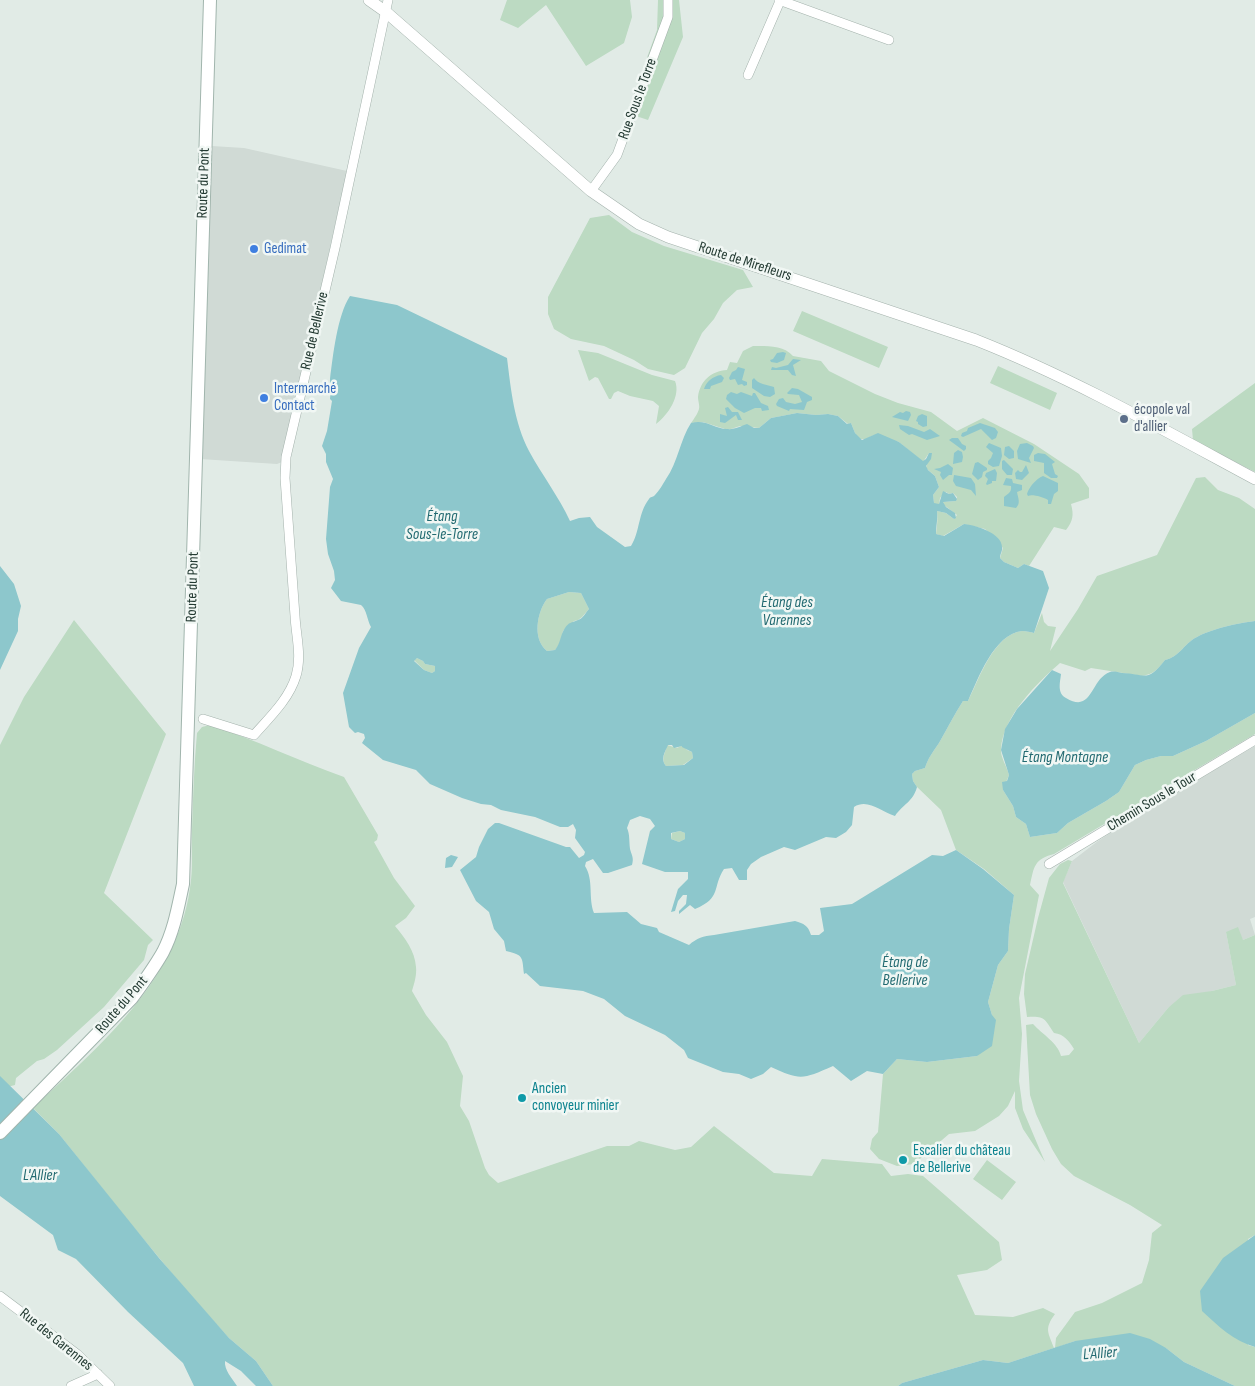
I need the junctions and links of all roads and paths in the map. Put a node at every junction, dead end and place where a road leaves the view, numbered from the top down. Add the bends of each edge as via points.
1 (210, 0) edge
2 (214, 0) edge
3 (369, 0) edge
4 (388, 0) edge
5 (668, 0) edge
6 (780, 0) edge
7 (386, 12) junction
8 (209, 28) junction
9 (889, 40) dead end
10 (748, 75) dead end
11 (591, 191) junction
12 (1255, 478) edge
13 (203, 719) dead end
14 (1255, 740) edge
15 (1049, 864) dead end
16 (0, 1132) edge
17 (0, 1296) edge
18 (98, 1374) junction
19 (71, 1386) edge
20 (110, 1386) edge

1 - 8 main road, Route du Pont
2 - 8 main road, Route du Pont
3 - 7 street, Route de Mirefleurs
4 - 7 street
5 - 11 street, Rue Sous le Torre via 668,17 618,155
6 - 9 street
6 - 10 street
7 - 11 street, Route de Mirefleurs
7 - 13 street, Rue de Bellerive via 286,457 299,646 297,672 283,700 254,735
8 - 16 main road, Route du Pont via 183,884 163,952 149,975 121,1010
11 - 12 street, Route de Mirefleurs via 651,230 1022,358
14 - 15 street, Chemin Sous le Tour
17 - 18 street, Rue des Garennes via 77,1354
18 - 19 street
18 - 20 street, Rue des Garennes

